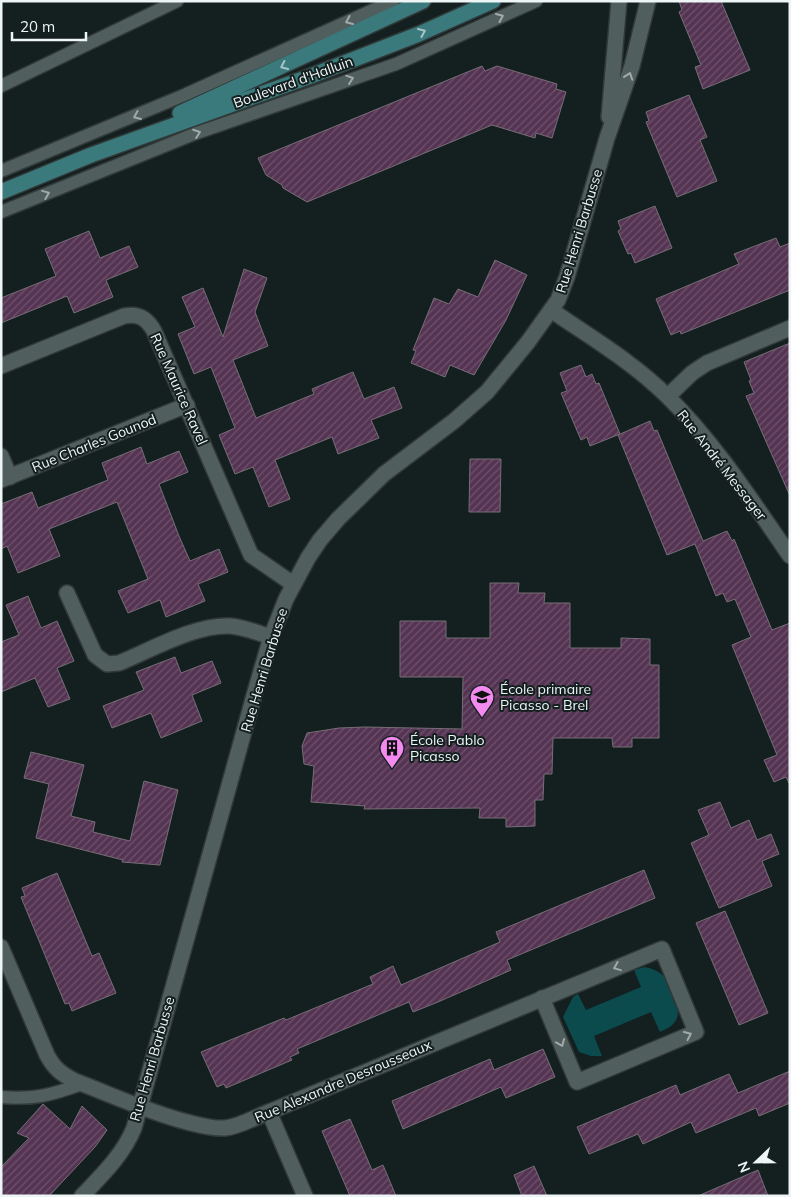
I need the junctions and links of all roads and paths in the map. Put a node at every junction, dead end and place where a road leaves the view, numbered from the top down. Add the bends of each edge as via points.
1 (177, 1) edge
2 (393, 1) edge
3 (423, 1) edge
4 (493, 1) edge
5 (536, 1) edge
6 (619, 1) edge
7 (648, 1) edge
8 (1, 86) edge
9 (607, 138) junction
10 (90, 155) junction
11 (1, 171) edge
12 (1, 192) edge
13 (1, 212) edge
14 (551, 310) junction
15 (790, 328) edge
16 (1, 366) edge
17 (668, 396) junction
18 (187, 405) junction
19 (1, 456) edge
20 (6, 478) edge
21 (790, 556) edge
22 (293, 584) junction
23 (67, 593) dead end
24 (271, 637) junction
25 (1, 947) edge
26 (542, 998) junction
27 (82, 1084) junction
28 (1, 1097) edge
29 (140, 1106) junction
30 (269, 1112) junction
31 (82, 1196) edge
32 (305, 1196) edge

1 - 8 lane
2 -> 11 lane via 182,96
3 -> 10 main road, Boulevard d'Halluin
10 -> 4 main road, Boulevard d'Halluin via 319,73
13 -> 5 lane via 194,134 396,64
6 - 9 street, Rue Henri Barbusse
9 -> 7 street, Rue Henri Barbusse via 632,66
9 - 14 street, Rue Henri Barbusse via 567,277
10 - 12 main road, Boulevard d'Halluin
14 - 17 street, Rue André Messager via 642,373
14 - 22 street, Rue Henri Barbusse via 487,392 384,474 352,504 320,540
15 - 17 street via 706,363
16 - 18 street, Rue Maurice Ravel via 133,314 149,322
17 - 21 street, Rue André Messager via 726,464
18 - 20 street, Rue Charles Gounod
18 - 22 street, Rue Maurice Ravel via 251,555
19 - 20 street
22 - 24 street, Rue Henri Barbusse
23 - 24 street via 95,655 106,664 119,663 192,632 219,626 232,626
24 - 29 street, Rue Henri Barbusse
25 - 27 street, Rue Alexandre Desrousseaux via 50,1061 63,1075
26 -> 26 street, Rue Alexandre Desrousseaux via 577,1082 696,1032 662,949
26 - 30 street, Rue Alexandre Desrousseaux
27 - 28 lane via 23,1099
27 - 29 street, Rue Alexandre Desrousseaux
29 - 30 street, Rue Alexandre Desrousseaux via 160,1115 226,1128
29 - 31 street, Rue Henri Barbusse via 123,1149
30 - 32 street

